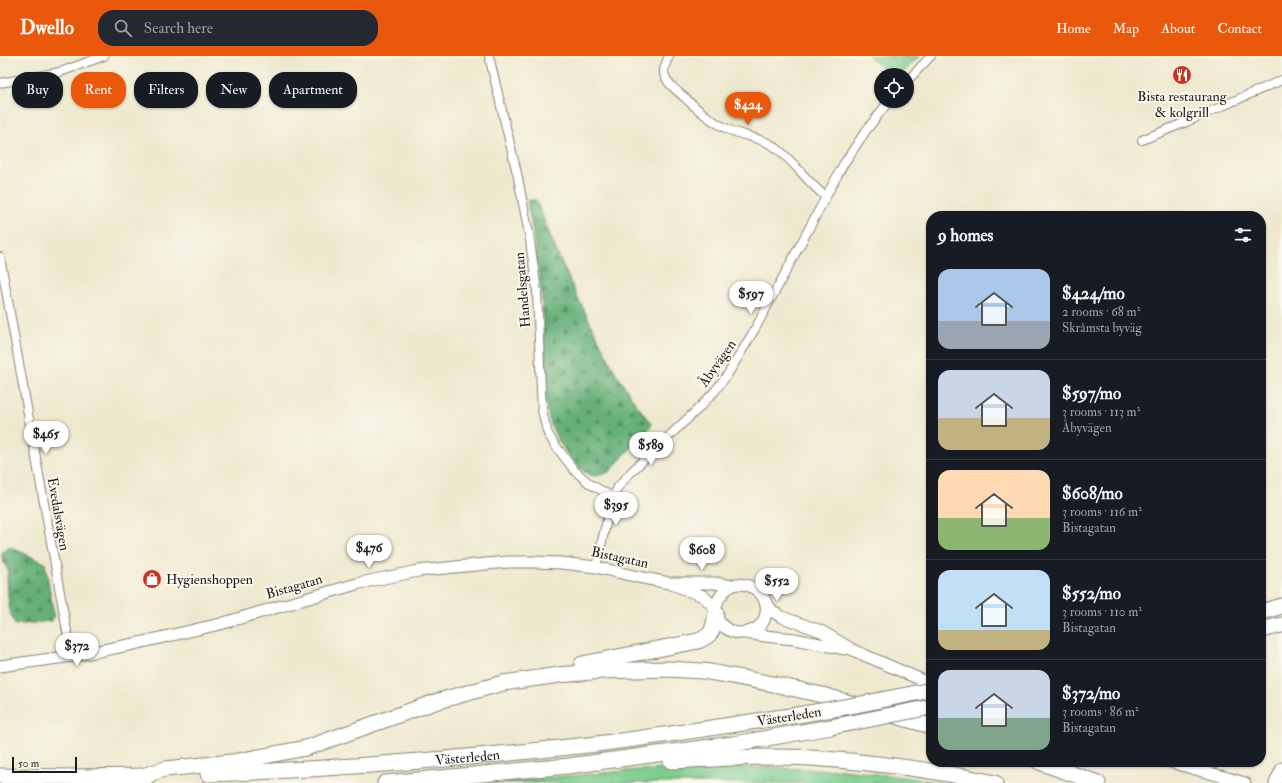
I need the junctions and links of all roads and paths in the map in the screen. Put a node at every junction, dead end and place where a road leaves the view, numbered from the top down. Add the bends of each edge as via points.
1 (104, 56) edge
2 (489, 56) edge
3 (669, 56) edge
4 (931, 56) edge
5 (914, 74) edge
6 (1282, 80) edge
7 (0, 83) edge
8 (884, 108) edge
9 (1142, 140) dead end
10 (825, 196) junction
11 (0, 257) edge
12 (613, 497) junction
13 (596, 567) junction
14 (670, 583) junction
15 (732, 586) junction
16 (765, 601) junction
17 (1282, 606) edge
18 (716, 610) junction
19 (1266, 611) edge
20 (1282, 624) edge
21 (1266, 629) edge
22 (745, 632) junction
23 (855, 651) junction
24 (73, 656) junction
25 (0, 666) edge
26 (516, 681) junction
27 (926, 682) edge
28 (926, 691) edge
29 (926, 708) edge
30 (926, 725) edge
31 (647, 756) junction
32 (1053, 767) edge
33 (1189, 767) edge
34 (1281, 770) edge
35 (0, 776) edge
36 (138, 776) junction
37 (385, 783) edge
38 (995, 783) edge
39 (1098, 783) edge
40 (1245, 783) edge
41 (1275, 783) edge

1 - 7 street via 60,72
2 - 12 street, Handelsgatan via 529,234 537,291 542,410 548,434 574,470 590,484
3 - 10 street via 663,72 666,80 692,105 733,132 775,147
4 - 5 street
6 - 9 street
8 - 10 street, Åbyvägen via 843,165
10 - 12 street, Åbyvägen via 728,374 715,391 632,470
11 - 24 street, Evedalsvägen
12 - 13 street, Åbyvägen
13 - 14 street, Bistagatan
13 - 24 street, Bistagatan via 561,563 508,562 418,571 360,583 220,624
14 - 15 street, Bistagatan via 715,583
14 - 18 street, Bistagatan via 703,596
15 - 16 street via 750,586 760,593
15 - 18 street via 720,596
16 - 22 street via 763,621 755,629
16 - 23 street via 773,612 821,631
17 - 19 highway
18 - 22 street via 721,624 727,629 737,633
18 - 26 highway via 711,632 698,641
20 - 21 highway
22 - 23 street
23 - 27 street
24 - 25 street, Bistagatan
26 - 30 highway via 602,671 703,671 822,695
26 - 36 highway via 435,702 299,749 232,762 165,768
28 - 36 highway, Västerleden, bridge via 797,715 588,745 466,758 280,772
29 - 31 highway, Västerleden, bridge via 733,744
31 - 37 highway, Västerleden via 515,772
31 - 38 highway via 656,762 758,757 864,762
32 - 39 highway
33 - 40 street
34 - 41 street
35 - 36 highway, Västerleden

